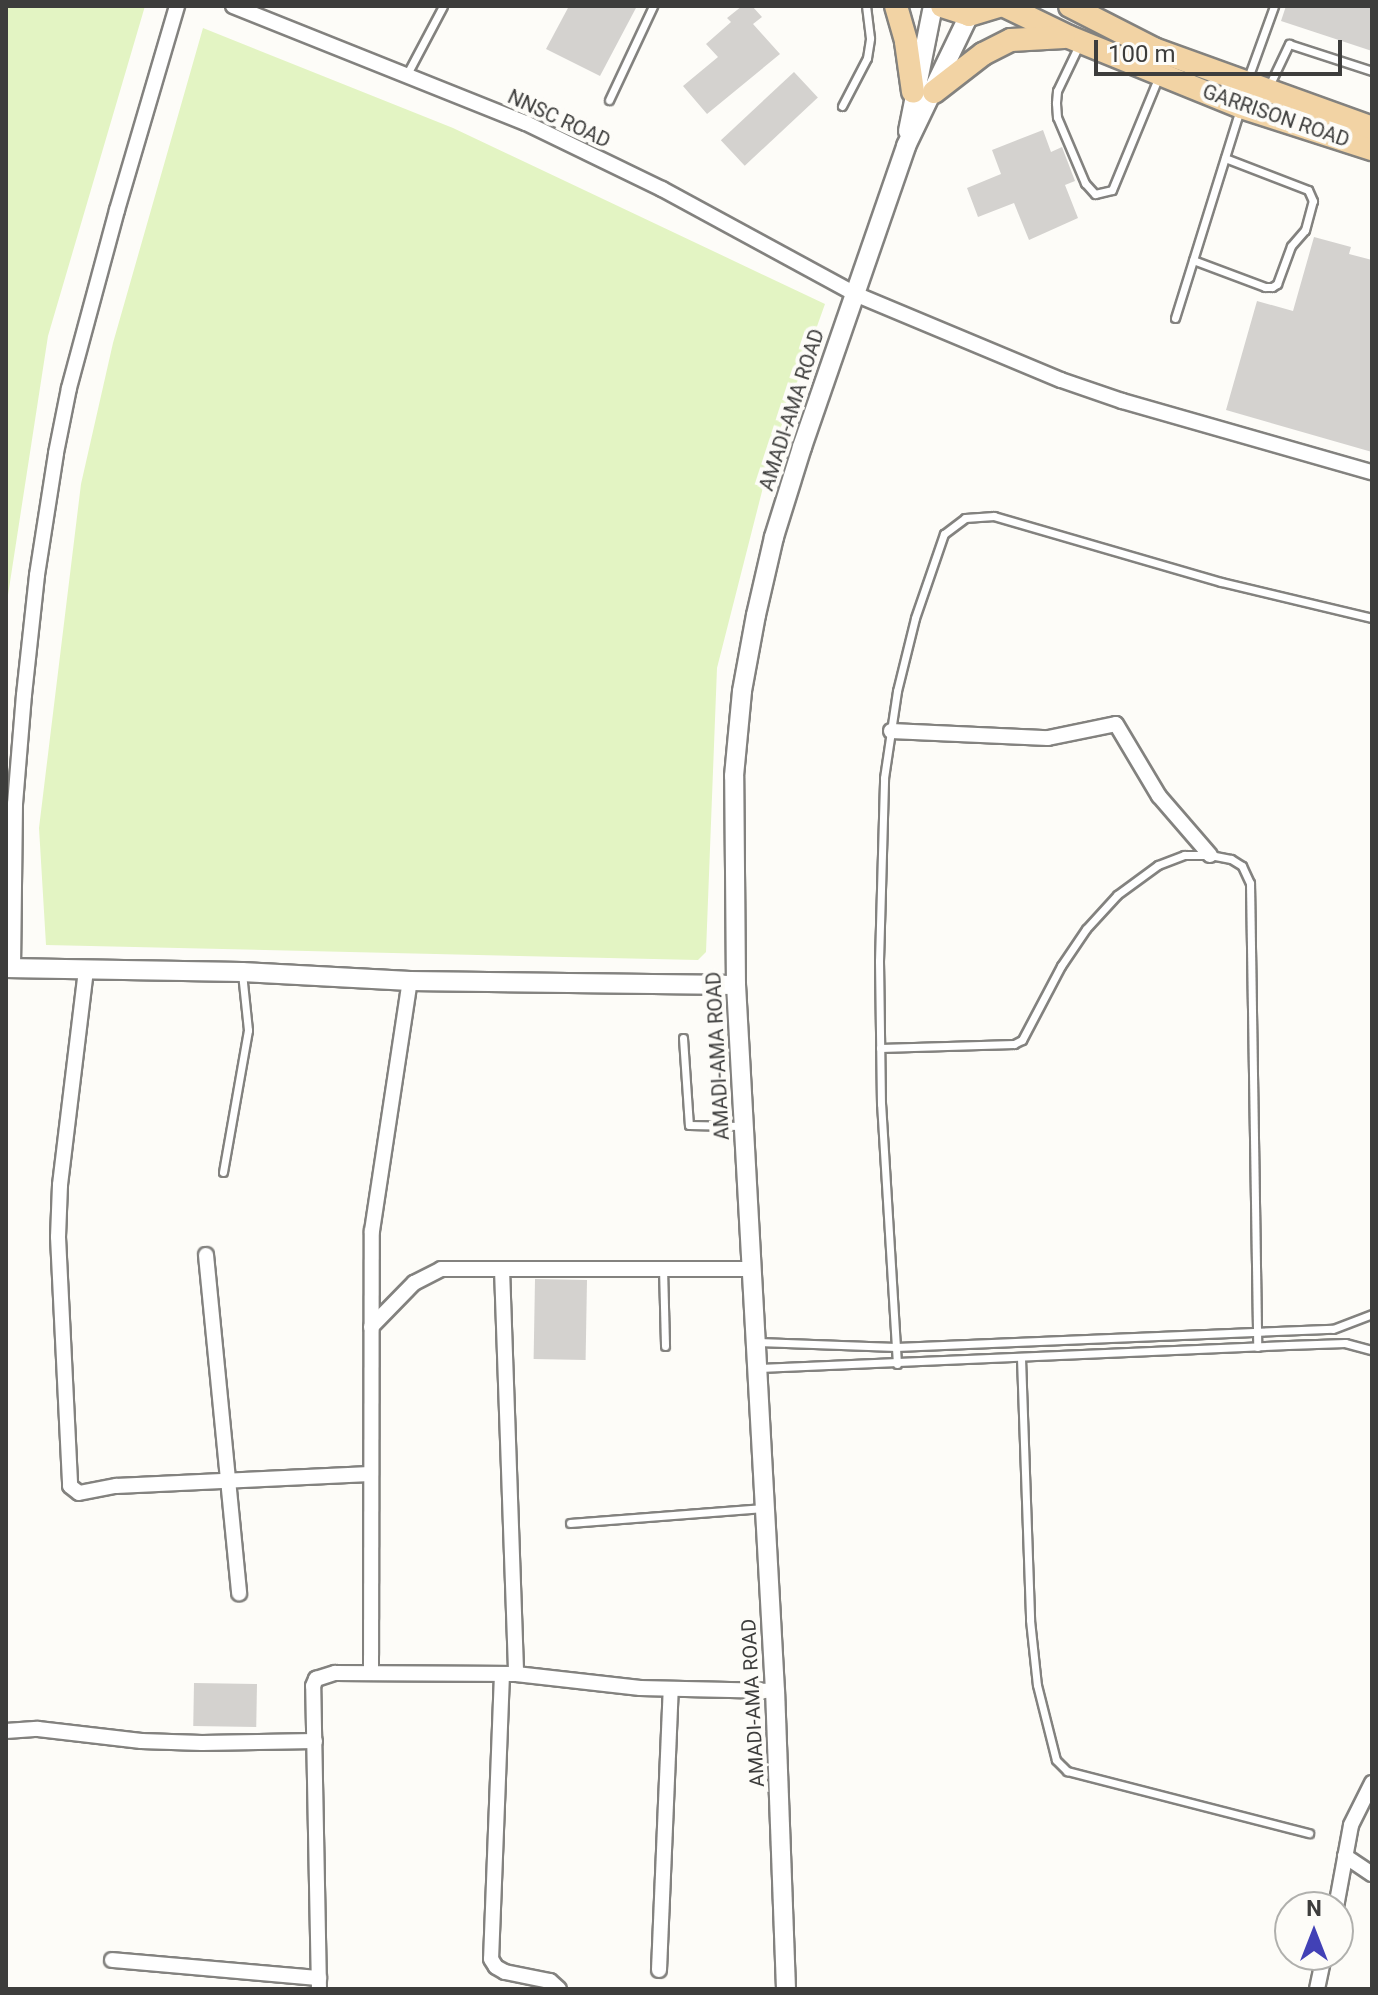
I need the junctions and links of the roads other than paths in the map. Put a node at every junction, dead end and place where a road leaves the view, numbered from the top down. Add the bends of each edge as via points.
1 (177, 6) edge
2 (233, 6) edge
3 (443, 6) edge
4 (653, 6) edge
5 (866, 6) edge
6 (896, 6) edge
7 (933, 6) edge
8 (942, 6) edge
9 (1002, 6) edge
10 (1070, 6) edge
11 (1274, 6) edge
12 (1096, 14) edge
13 (969, 15) junction
14 (1075, 39) junction
15 (1372, 71) edge
16 (1160, 74) junction
17 (406, 76) junction
18 (1256, 88) junction
19 (924, 92) junction
20 (609, 100) dead end
21 (842, 106) dead end
22 (1241, 107) junction
23 (1372, 128) edge
24 (1372, 149) edge
25 (1225, 158) junction
26 (1193, 260) junction
27 (855, 294) junction
28 (1175, 318) dead end
29 (1372, 472) edge
30 (1372, 618) edge
31 (891, 731) junction
32 (1210, 855) junction
33 (9, 968) edge
34 (86, 970) junction
35 (242, 972) junction
36 (410, 981) junction
37 (736, 985) junction
38 (683, 1038) dead end
39 (880, 1048) junction
40 (743, 1126) junction
41 (223, 1172) dead end
42 (206, 1255) dead end
43 (663, 1268) junction
44 (502, 1269) junction
45 (751, 1269) junction
46 (1372, 1314) edge
47 (371, 1327) junction
48 (1256, 1332) junction
49 (755, 1341) junction
50 (665, 1346) dead end
51 (896, 1347) junction
52 (1257, 1347) junction
53 (1372, 1350) edge
54 (1021, 1358) junction
55 (897, 1364) junction
56 (757, 1368) junction
57 (370, 1474) junction
58 (227, 1482) junction
59 (764, 1508) junction
60 (570, 1523) dead end
61 (239, 1593) dead end
62 (371, 1673) junction
63 (509, 1674) junction
64 (671, 1689) junction
65 (775, 1691) junction
66 (6, 1731) edge
67 (315, 1741) junction
68 (1372, 1783) edge
69 (1309, 1833) dead end
70 (1345, 1856) junction
71 (1372, 1874) edge
72 (1339, 1891) edge
73 (112, 1960) dead end
74 (659, 1970) dead end
75 (319, 1983) edge
76 (559, 1989) edge
77 (786, 1989) edge

1 - 33 street via 109,240 56,453 24,695
2 - 17 street, NNSC ROAD
3 - 17 lane
4 - 20 lane
5 - 21 lane via 867,58
6 - 19 main road
7 - 19 street, AMADI-AMA ROAD
8 - 13 main road
9 - 13 main road
9 - 14 main road, GARRISON ROAD
10 - 12 main road, GARRISON ROAD
11 - 18 lane
12 - 18 main road, GARRISON ROAD via 1154,49
13 - 19 street, AMADI-AMA ROAD
14 - 16 main road, GARRISON ROAD
14 - 16 lane via 1057,91 1057,117 1085,183 1095,194 1112,190
14 - 19 main road via 1011,40
15 - 18 lane via 1289,44
16 - 22 main road, GARRISON ROAD
17 - 27 street, NNSC ROAD via 526,123 662,189
18 - 23 main road, GARRISON ROAD
19 - 27 street, AMADI-AMA ROAD
22 - 24 main road, GARRISON ROAD
22 - 25 lane
25 - 26 lane
25 - 26 lane via 1308,190 1313,201 1305,230 1291,246 1272,287
26 - 28 lane
27 - 29 street, NNSC ROAD via 1122,401
27 - 37 street, AMADI-AMA ROAD via 774,537 742,691 734,776
30 - 31 lane via 1193,574 994,516 965,518 944,534 935,552
31 - 32 street via 1048,738 1116,724 1159,796
31 - 39 lane via 884,778
32 - 39 lane via 1184,855 1158,865 1117,895 1061,966 1022,1040
32 - 48 lane via 1242,866 1250,883
33 - 34 street
34 - 35 street
34 - 58 street via 59,1224 70,1486 79,1493 116,1486
35 - 36 street
35 - 41 lane via 248,1030
36 - 37 street
36 - 47 street via 372,1231
37 - 40 street, AMADI-AMA ROAD
38 - 40 lane via 689,1125
39 - 51 lane
40 - 45 street, AMADI-AMA ROAD
42 - 58 street
43 - 44 street
43 - 45 street
43 - 50 lane
44 - 47 street via 425,1274
44 - 63 street
45 - 49 street, AMADI-AMA ROAD
46 - 48 lane via 1333,1329
47 - 57 street
48 - 51 lane
48 - 52 lane
49 - 51 lane
49 - 56 street, AMADI-AMA ROAD
51 - 55 lane
52 - 53 lane via 1345,1343
52 - 54 lane
54 - 55 lane
54 - 69 lane via 1030,1620 1037,1685 1056,1760 1067,1771
55 - 56 lane
56 - 59 street, AMADI-AMA ROAD
57 - 58 street
57 - 62 street
58 - 61 street
59 - 60 lane
59 - 65 street, AMADI-AMA ROAD
62 - 63 street
62 - 67 street via 316,1679
63 - 64 street
63 - 76 street via 491,1959 505,1972 550,1981
64 - 65 street
64 - 74 street
65 - 77 street, AMADI-AMA ROAD
66 - 67 street via 202,1743
67 - 75 street
68 - 70 street via 1351,1825
70 - 71 street
70 - 72 street
73 - 75 street

